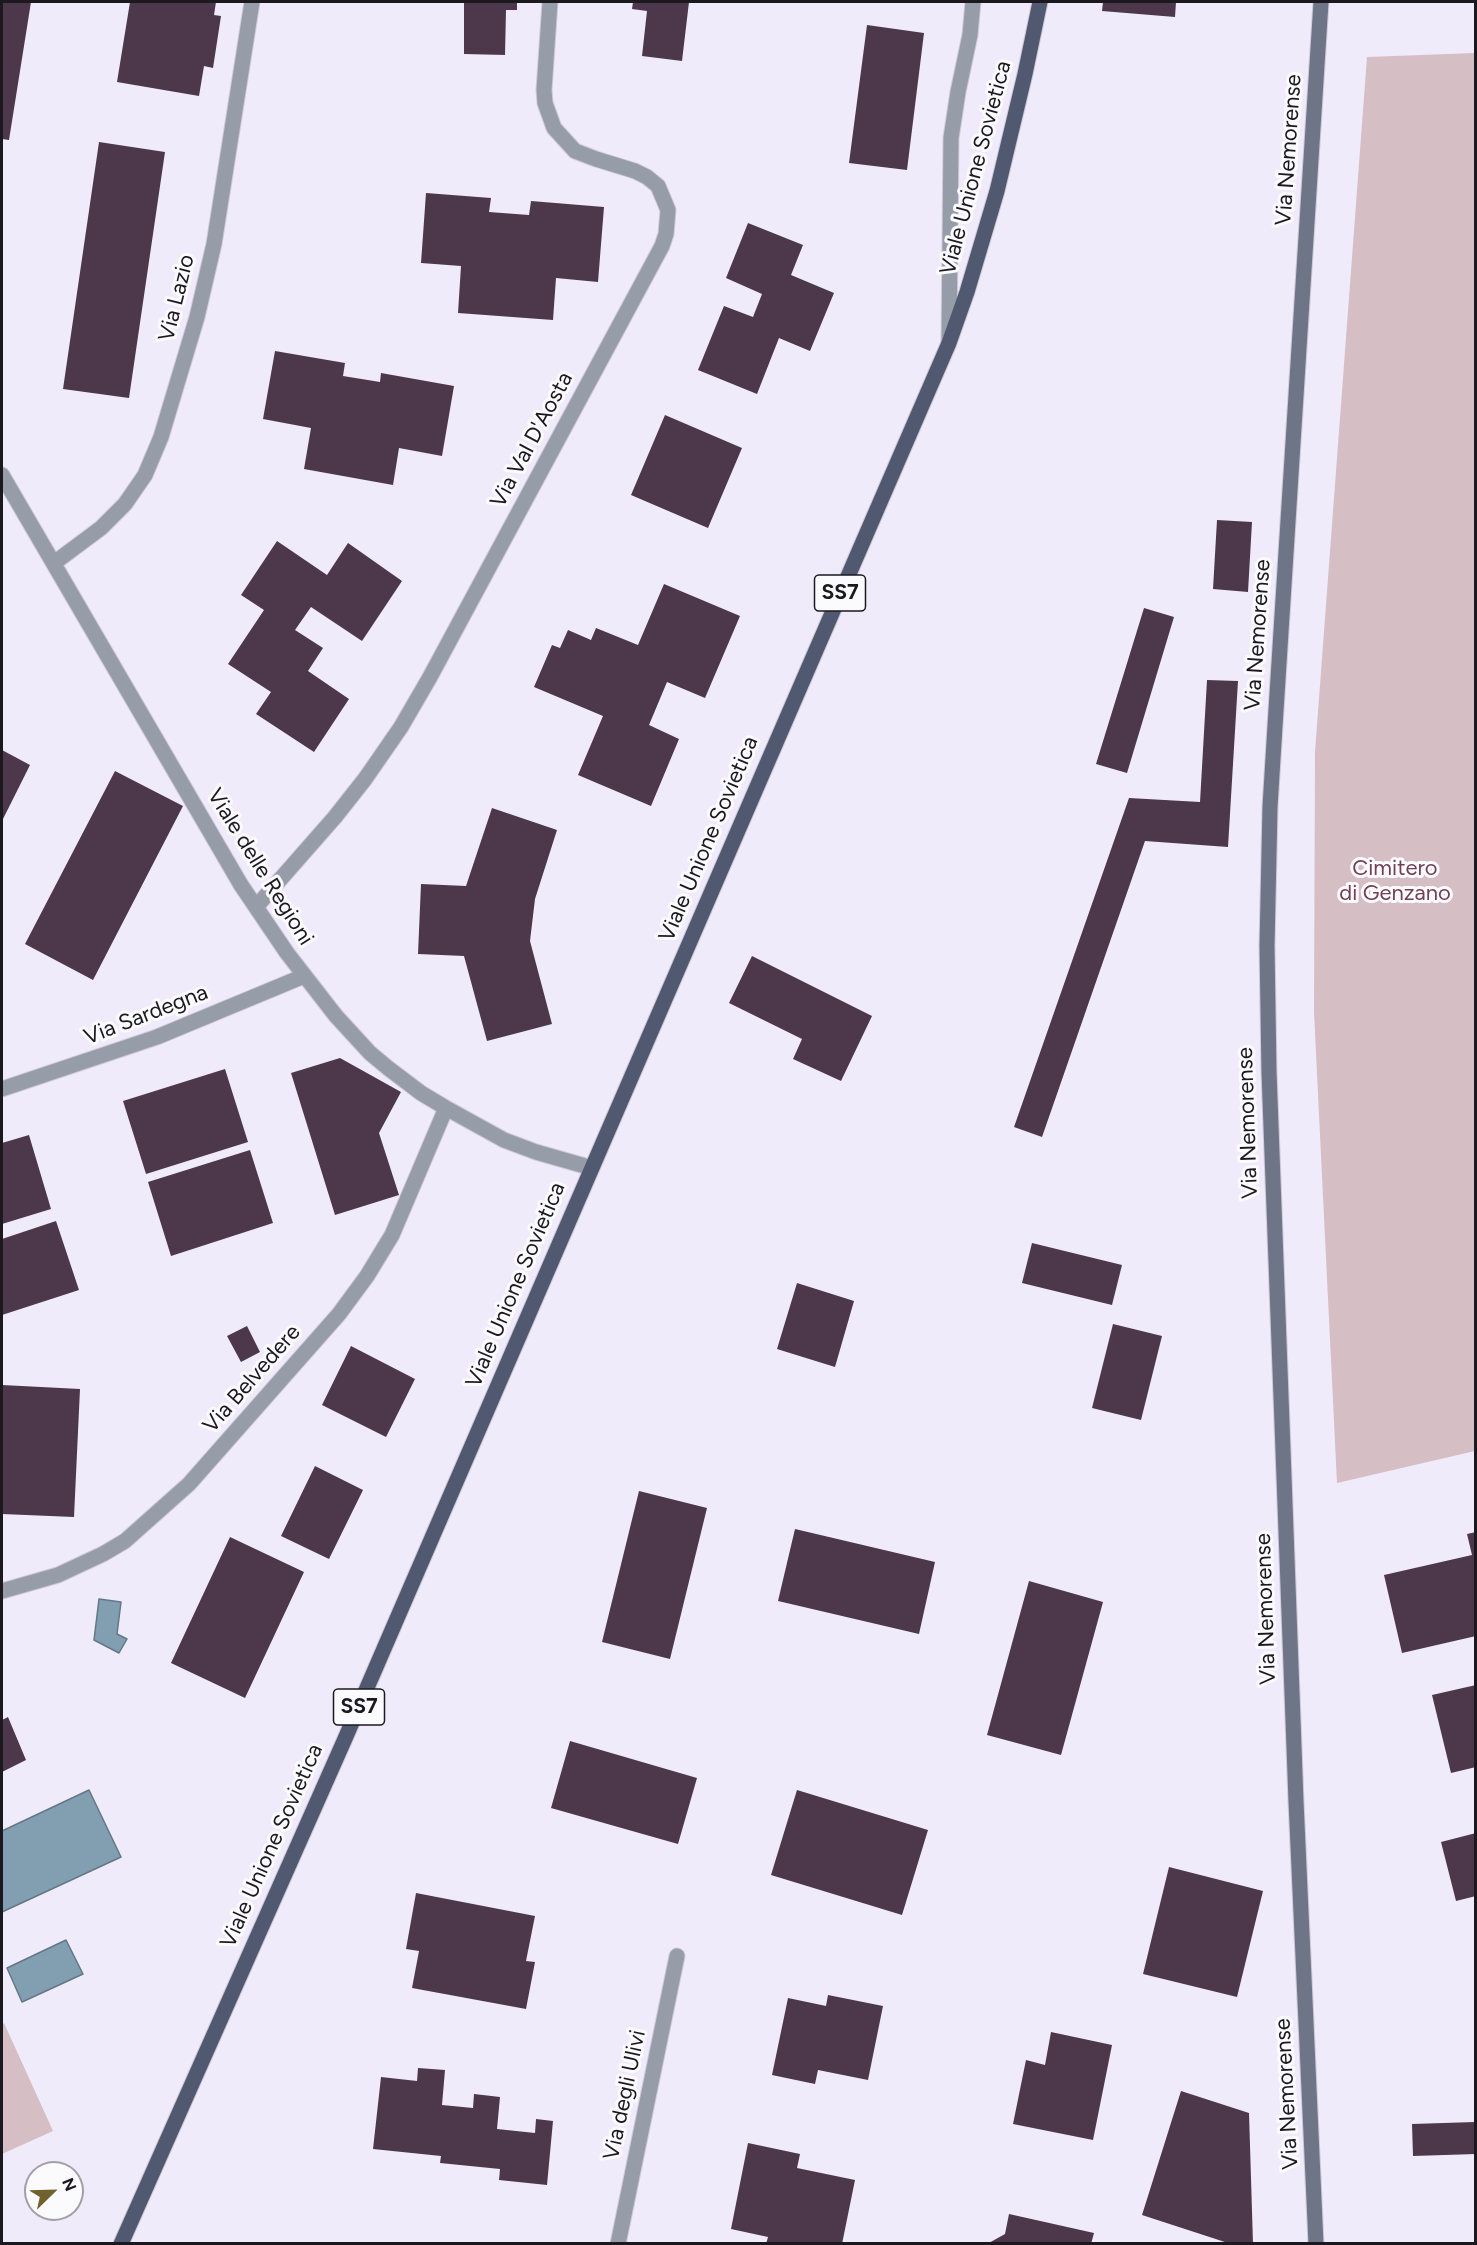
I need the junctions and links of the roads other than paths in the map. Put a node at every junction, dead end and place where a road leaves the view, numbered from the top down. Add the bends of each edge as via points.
1 (252, 2) edge
2 (550, 2) edge
3 (973, 2) edge
4 (1040, 2) edge
5 (1321, 2) edge
6 (949, 343) junction
7 (2, 475) edge
8 (54, 563) junction
9 (256, 907) junction
10 (304, 976) junction
11 (2, 1089) edge
12 (446, 1108) junction
13 (591, 1168) junction
14 (2, 1591) edge
15 (677, 1956) dead end
16 (121, 2244) edge
17 (618, 2244) edge
18 (1316, 2244) edge

1 - 8 street, Via Lazio via 214,244 161,437 145,475 125,504 101,528
2 - 9 street, Via Val D'Aosta via 544,103 554,128 575,151 635,171 658,186 668,210 666,234 401,727 335,818
3 - 6 street, Viale Unione Sovietica via 951,146
4 - 6 main road, Viale Unione Sovietica / SS7 via 997,191
5 - 18 main road, Via Nemorense via 1275,726 1268,946 1269,1072 1293,1730
6 - 13 main road, Viale Unione Sovietica / SS7
7 - 8 street, Viale delle Regioni
8 - 9 street, Viale delle Regioni
9 - 10 street, Viale delle Regioni
10 - 11 street, Via Sardegna via 157,1037
10 - 12 street, Viale delle Regioni via 370,1053
12 - 13 street, Viale delle Regioni via 512,1143
12 - 14 street, Via Belvedere via 392,1235 367,1276 339,1314 189,1484 125,1540 103,1554 58,1575
13 - 16 main road, Viale Unione Sovietica / SS7
15 - 17 street, Via degli Ulivi

